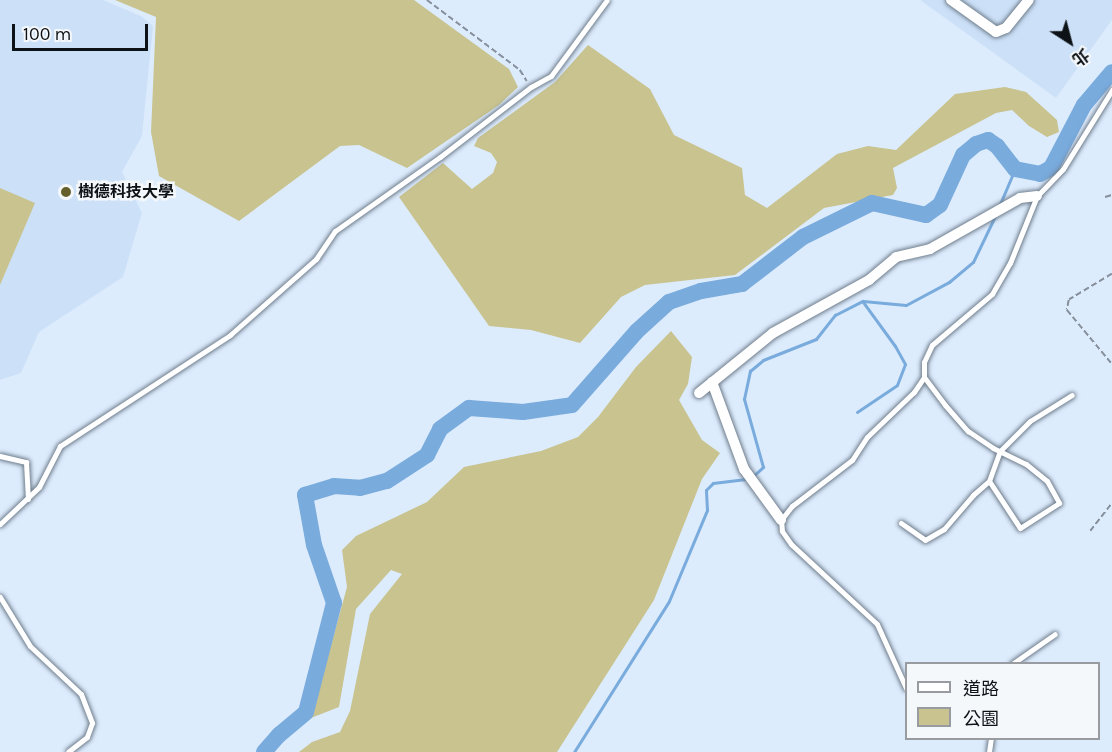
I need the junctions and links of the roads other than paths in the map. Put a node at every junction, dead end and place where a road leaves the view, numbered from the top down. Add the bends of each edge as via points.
1 (607, 0) edge
2 (951, 0) edge
3 (1029, 0) edge
4 (1112, 90) edge
5 (1037, 196) junction
6 (924, 376) junction
7 (712, 382) junction
8 (699, 393) dead end
9 (1071, 395) dead end
10 (1000, 451) junction
11 (0, 456) edge
12 (989, 481) junction
13 (28, 499) junction
14 (781, 520) junction
15 (901, 523) dead end
16 (0, 524) edge
17 (0, 597) edge
18 (1055, 634) dead end
19 (1013, 662) edge
20 (905, 686) edge
21 (68, 752) edge

1 - 13 lane via 551,76 335,231 316,259 230,335 60,446 39,487
2 - 3 street via 996,32 1006,28
4 - 5 lane via 1063,169
5 - 6 lane via 1010,263 992,294 932,345 924,362
5 - 7 street via 1020,198 930,249 896,257 869,280 773,333
6 - 10 lane via 968,431
6 - 14 lane via 914,392 867,437 852,460 792,506
7 - 8 street
7 - 14 street via 744,469
9 - 10 lane via 1030,421
10 - 12 lane
10 - 12 lane via 1026,464 1047,481 1059,503 1020,528
11 - 13 lane via 26,462
12 - 15 lane via 944,530 925,540
13 - 16 lane
14 - 20 lane via 782,531 791,544 877,624
17 - 21 lane via 30,646 81,694 92,723 87,737
18 - 19 lane

